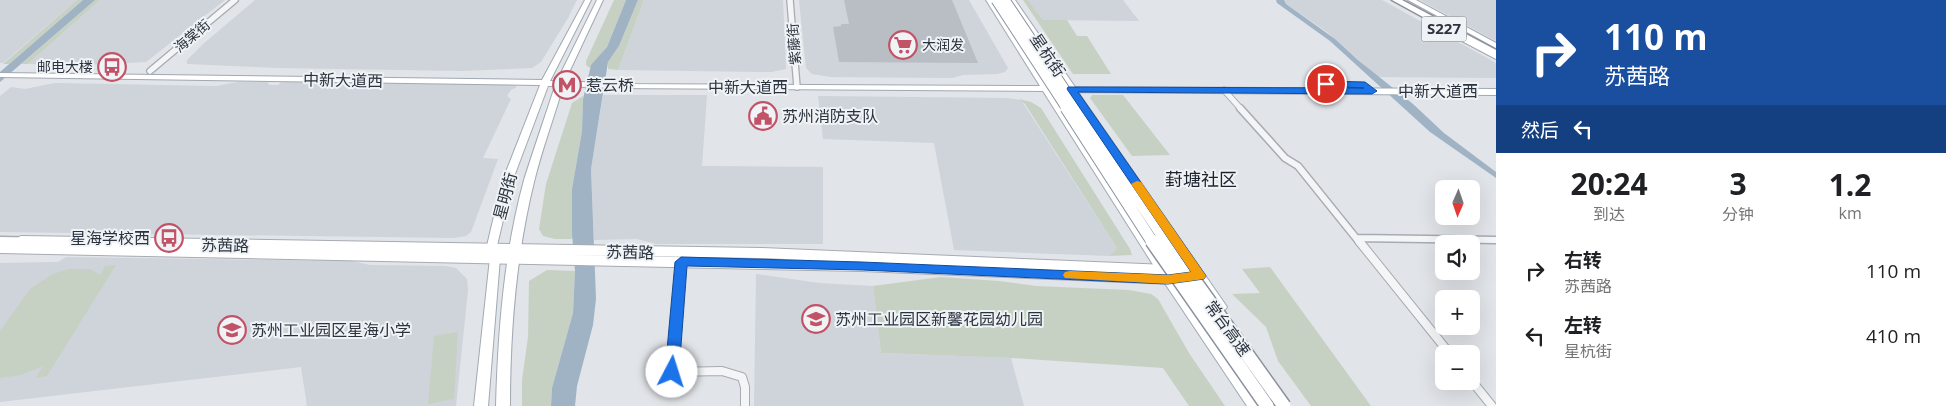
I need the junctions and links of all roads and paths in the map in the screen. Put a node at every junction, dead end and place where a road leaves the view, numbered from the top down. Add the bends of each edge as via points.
1 (235, 0) edge
2 (588, 0) edge
3 (600, 0) edge
4 (790, 0) edge
5 (990, 0) edge
6 (996, 0) edge
7 (1005, 0) edge
8 (1011, 0) edge
9 (1394, 0) edge
10 (1407, 0) edge
11 (1411, 0) edge
12 (1011, 35) junction
13 (1496, 47) edge
14 (1496, 56) edge
15 (0, 68) edge
16 (150, 71) junction
17 (0, 75) edge
18 (547, 81) junction
19 (562, 82) junction
20 (797, 84) junction
21 (1496, 85) edge
22 (1043, 86) junction
23 (1057, 86) junction
24 (1069, 86) junction
25 (1375, 88) junction
26 (1388, 88) junction
27 (1224, 90) junction
28 (1496, 92) edge
29 (1119, 158) junction
30 (1357, 238) junction
31 (1496, 240) edge
32 (0, 241) edge
33 (0, 248) edge
34 (493, 254) junction
35 (514, 254) junction
36 (605, 255) junction
37 (681, 262) junction
38 (1162, 269) junction
39 (1200, 276) junction
40 (1168, 279) junction
41 (1443, 345) edge
42 (1479, 390) edge
43 (482, 406) edge
44 (503, 406) edge
45 (745, 406) edge
46 (1254, 406) edge
47 (1267, 406) edge
48 (1284, 406) edge
49 (1290, 406) edge
50 (1492, 406) edge

1 - 16 street, 海棠街
2 - 18 main road, 星明街
3 - 19 main road, 星明街
4 - 20 street, 紫藤街
5 - 12 main road, 星杭街
6 - 47 highway, 常台高速, bridge via 1173,273
7 - 48 highway, 常台高速, bridge via 1187,273
8 - 24 main road, 星杭街
9 - 14 highway
10 - 13 highway
11 - 13 main road, S227
12 - 22 main road, 星杭街
12 - 23 main road via 1029,44
15 - 16 main road, 中新大道西
16 - 18 main road, 中新大道西
17 - 18 main road, 中新大道西
18 - 19 main road, 中新大道西
18 - 34 main road, 星明街 via 507,182
19 - 20 main road, 中新大道西
19 - 35 main road, 星明街 via 529,181
20 - 22 main road, 中新大道西
21 - 26 main road, 中新大道西
22 - 23 main road, 中新大道西
22 - 38 main road, 星杭街
23 - 24 main road, 中新大道西
23 - 29 main road via 1098,149
24 - 25 main road, 中新大道西 via 1365,84
24 - 27 main road, 中新大道西
24 - 29 main road, 星杭街
25 - 26 main road, 中新大道西
25 - 27 main road, 中新大道西
26 - 28 main road, 中新大道西 via 1399,91
27 - 30 street via 1285,158 1298,166
29 - 39 main road, 星杭街
30 - 31 street
30 - 41 street
32 - 34 main road, 苏茜路
33 - 34 main road, 苏茜路
34 - 35 main road, 苏茜路
34 - 43 main road, 星明街
35 - 36 main road, 苏茜路
35 - 44 main road, 星明街 via 504,350
36 - 37 main road, 苏茜路
36 - 38 main road, 苏茜路 via 761,253
37 - 40 main road, 苏茜路
37 - 45 street via 672,372 722,371 742,377
38 - 39 main road, 苏茜路
38 - 40 main road, 星杭街
39 - 40 main road, 苏茜路
39 - 49 main road, 星杭街
40 - 46 main road, 星杭街
42 - 50 street

